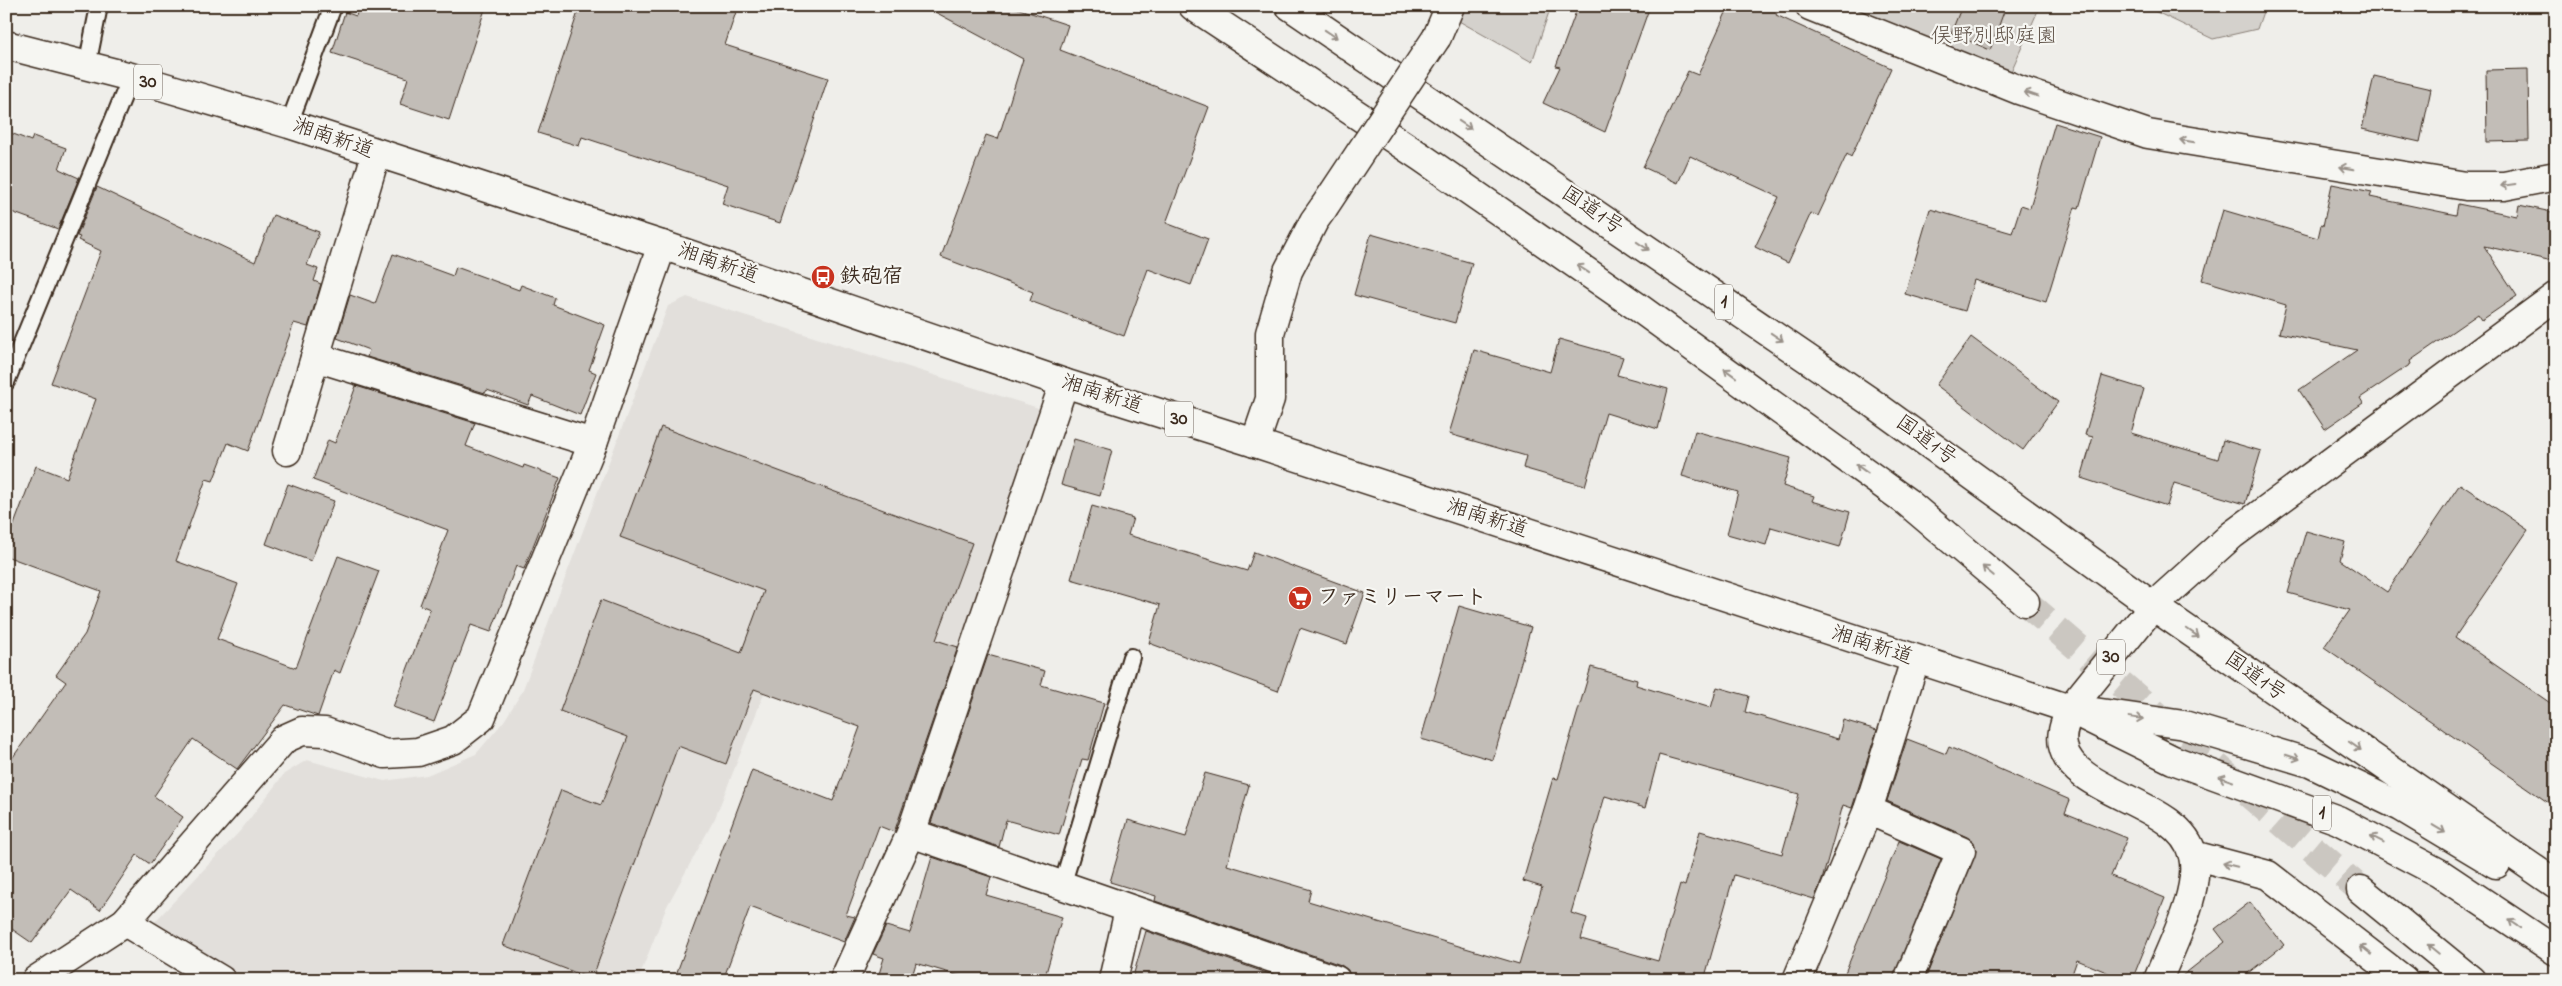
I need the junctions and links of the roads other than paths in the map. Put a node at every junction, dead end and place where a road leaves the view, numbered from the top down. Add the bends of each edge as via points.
1 (99, 6) edge
2 (332, 6) edge
3 (1193, 6) edge
4 (1290, 6) edge
5 (1450, 6) edge
6 (1810, 6) edge
7 (6, 45) edge
8 (87, 66) junction
9 (131, 77) junction
10 (289, 124) junction
11 (376, 154) junction
12 (2556, 176) edge
13 (662, 245) junction
14 (2556, 296) edge
15 (315, 357) junction
16 (6, 382) edge
17 (1064, 383) junction
18 (593, 443) junction
19 (1255, 443) junction
20 (287, 451) dead end
21 (2025, 602) tunnel mouth
22 (2152, 606) junction
23 (1131, 657) dead end
24 (1915, 660) junction
25 (2070, 709) junction
26 (1868, 810) junction
27 (911, 833) junction
28 (2193, 855) junction
29 (2556, 884) edge
30 (1062, 886) junction
31 (2361, 890) tunnel mouth
32 (2556, 900) edge
33 (1129, 910) junction
34 (125, 922) junction
35 (2556, 951) edge
36 (2463, 977) edge
37 (36, 980) edge
38 (221, 980) edge
39 (844, 980) edge
40 (1112, 980) edge
41 (1336, 980) edge
42 (1797, 980) edge
43 (1908, 980) edge
44 (2158, 980) edge
45 (2404, 980) edge

1 - 8 lane
2 - 10 lane
21 -> 3 main road via 1907,502 1639,308 1421,157
4 -> 22 main road, 国道1号 / 1 via 1868,400
5 - 19 main road, bridge via 1437,37 1314,220 1288,271 1270,333 1270,399
12 -> 6 main road via 2504,186 2466,186 2148,134 2019,90
7 - 8 main road, 湘南新道 / 30
8 - 9 main road, 湘南新道 / 30
9 - 10 main road, 湘南新道 / 30
9 - 16 lane
10 - 11 main road, 湘南新道 / 30
11 - 13 main road, 湘南新道 / 30
11 - 15 main road
13 - 17 main road, 湘南新道 / 30
13 - 18 main road
14 - 22 main road via 2232,535
15 - 18 main road
15 - 20 main road
17 - 19 main road, 湘南新道 / 30
17 - 27 main road
18 - 34 main road via 480,718 453,740 418,752 385,754 326,732 302,731 284,739
19 - 24 main road, 湘南新道 / 30
22 - 25 main road, 30
22 -> 29 main road, 国道1号 / 1
23 - 30 lane
24 - 25 main road, 湘南新道 / 30
24 - 26 main road
25 - 28 main road via 2063,728 2063,746 2071,763 2086,776 2170,823 2184,838
25 -> 32 main road, 1 via 2184,725 2310,763 2401,807
35 -> 25 main road, 1 via 2439,873 2338,820 2173,760
26 - 42 main road
26 - 43 main road via 1961,851
27 - 30 main road
27 - 39 main road
28 - 44 main road via 2192,893
45 -> 28 main road via 2268,874
30 - 33 main road
36 -> 31 main road
33 - 40 main road
33 - 41 main road
34 - 37 main road
34 - 38 main road

